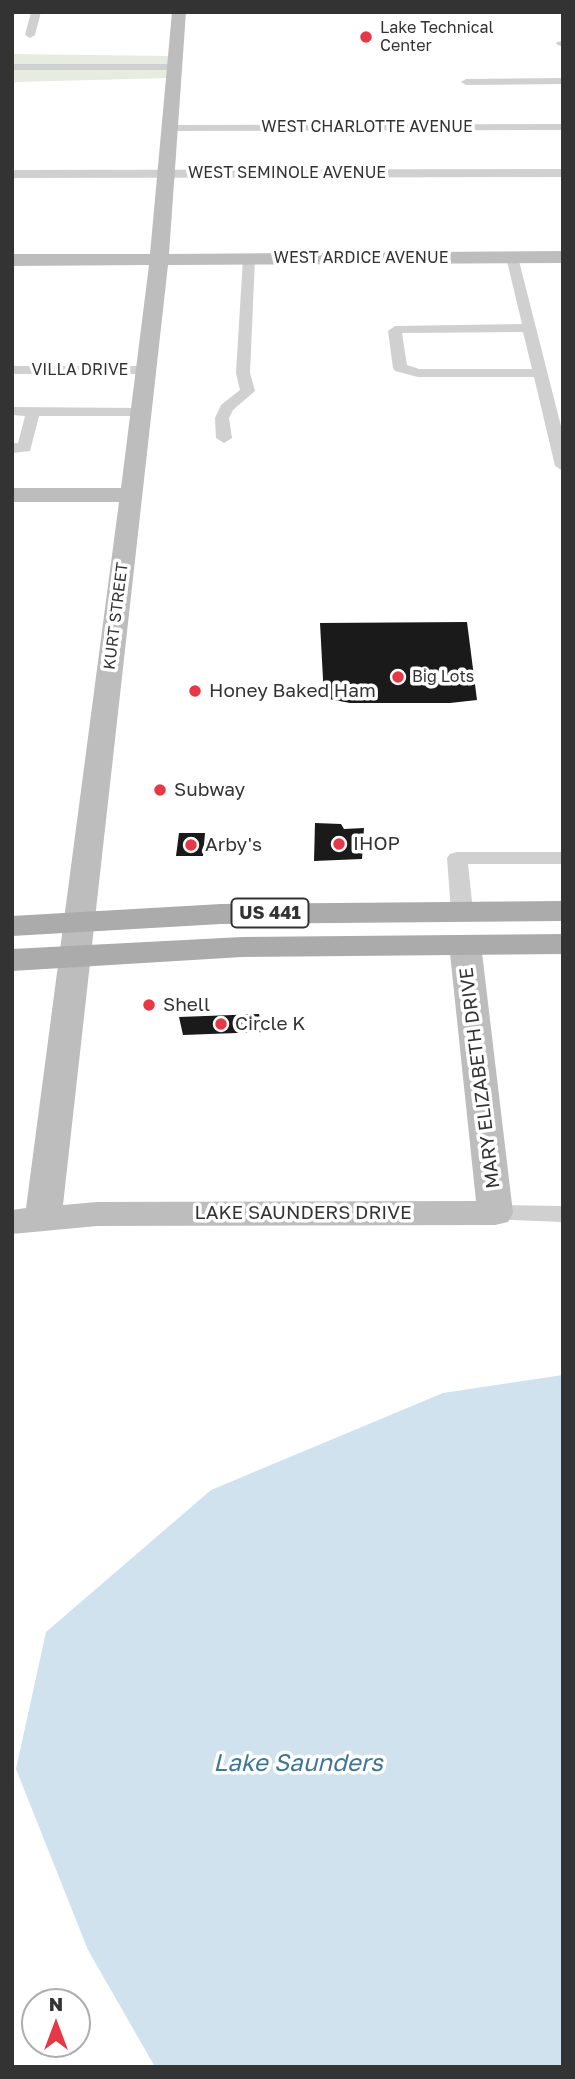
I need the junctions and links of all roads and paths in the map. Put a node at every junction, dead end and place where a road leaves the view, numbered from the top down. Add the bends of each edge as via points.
1 (36, 12) edge
2 (179, 12) edge
3 (30, 35) dead end
4 (175, 66) junction
5 (12, 67) edge
6 (563, 81) edge
7 (466, 82) dead end
8 (563, 127) edge
9 (171, 128) junction
10 (167, 173) junction
11 (563, 173) edge
12 (12, 174) edge
13 (512, 257) junction
14 (563, 257) edge
15 (158, 258) junction
16 (249, 258) junction
17 (12, 260) edge
18 (528, 328) junction
19 (12, 370) edge
20 (147, 370) junction
21 (540, 373) junction
22 (12, 411) edge
23 (33, 411) junction
24 (142, 412) junction
25 (224, 438) dead end
26 (12, 448) edge
27 (563, 466) edge
28 (12, 495) edge
29 (131, 495) junction
30 (563, 858) edge
31 (563, 911) edge
32 (563, 919) edge
33 (12, 926) edge
34 (463, 928) junction
35 (76, 938) junction
36 (563, 944) edge
37 (12, 960) edge
38 (495, 1213) junction
39 (563, 1214) edge
40 (28, 1221) edge

1 - 3 street
2 - 4 street, KURT STREET
4 - 5 street
4 - 9 street, KURT STREET
6 - 7 street
8 - 9 street, WEST CHARLOTTE AVENUE
9 - 10 street, KURT STREET
10 - 11 street, WEST SEMINOLE AVENUE
10 - 12 street, WEST SEMINOLE AVENUE
10 - 15 street, KURT STREET
13 - 14 street, WEST ARDICE AVENUE
13 - 16 street, WEST ARDICE AVENUE
13 - 18 street
15 - 16 street, WEST ARDICE AVENUE
15 - 17 street, WEST ARDICE AVENUE
15 - 20 street, KURT STREET
16 - 25 street via 243,373 248,391 226,408
18 - 21 street
18 - 21 street via 401,329 395,331 400,368 418,373
19 - 20 street, VILLA DRIVE
20 - 24 street, KURT STREET
21 - 27 street
22 - 23 street
23 - 24 street
23 - 26 street via 25,447
24 - 29 street, KURT STREET
28 - 29 street
29 - 35 street, KURT STREET
30 - 34 street, MARY ELIZABETH DRIVE via 457,858
31 - 34 main road, US 441
32 - 34 main road via 485,933
33 - 35 main road, US 441
34 - 35 main road, US 441 via 332,945
34 - 35 main road, US 441 via 234,914
34 - 36 main road, US 441
34 - 38 street, MARY ELIZABETH DRIVE
35 - 37 main road, US 441
35 - 40 street, KURT STREET
38 - 39 street, LAKE SAUNDERS DRIVE
38 - 40 street, LAKE SAUNDERS DRIVE via 97,1214

